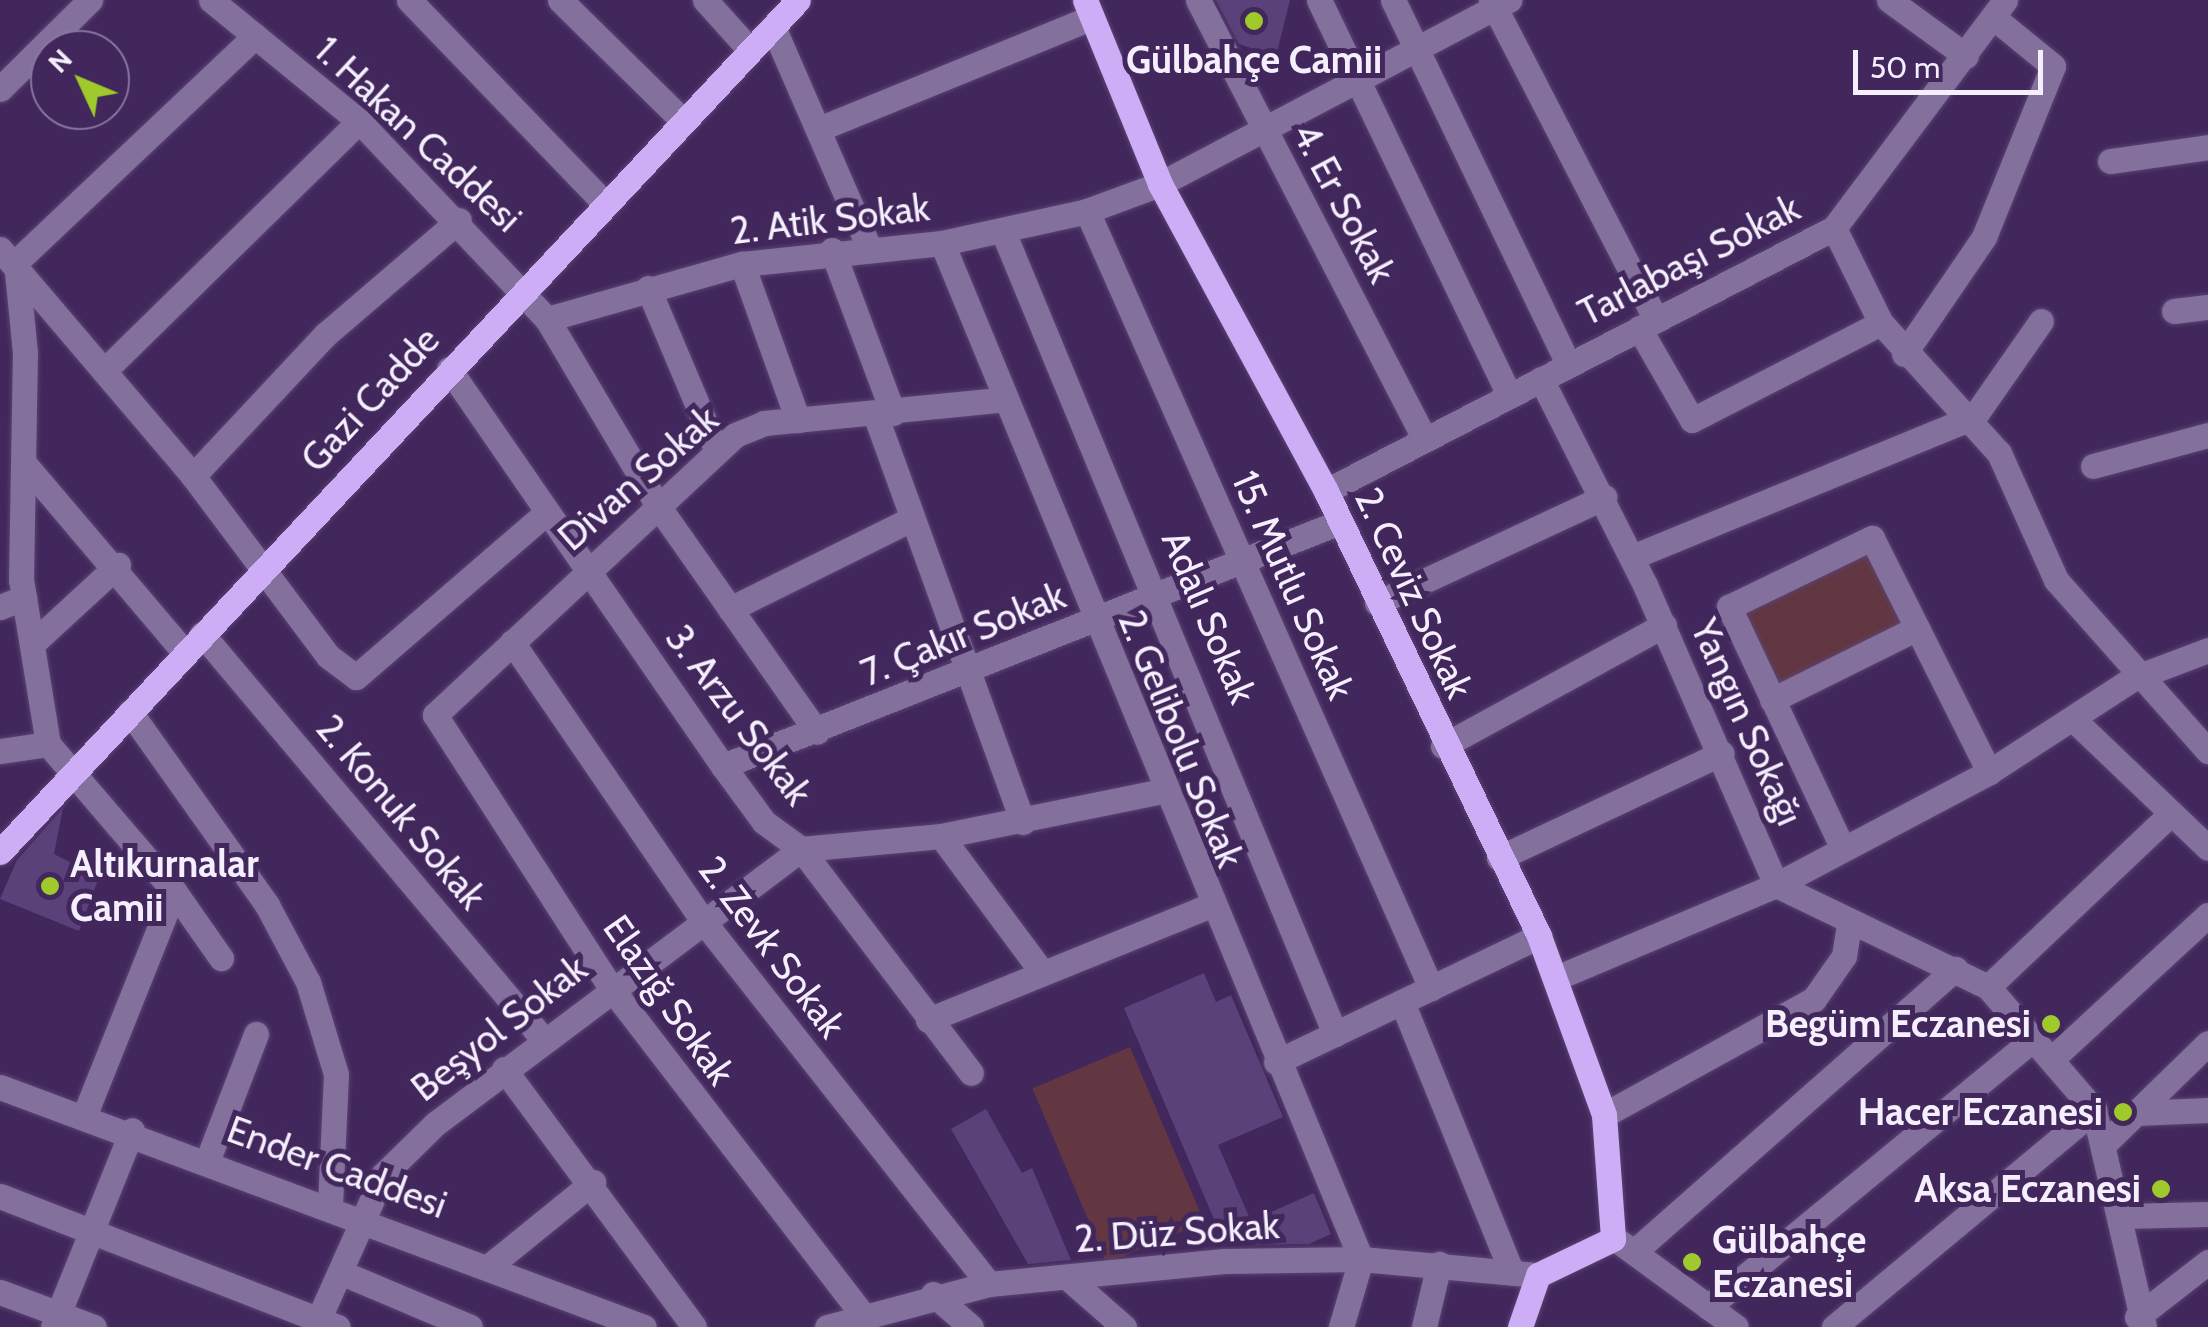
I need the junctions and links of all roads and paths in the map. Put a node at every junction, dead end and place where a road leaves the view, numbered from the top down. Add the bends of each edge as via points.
1 (90, 0) edge
2 (211, 0) edge
3 (409, 0) edge
4 (560, 0) edge
5 (704, 0) edge
6 (798, 0) edge
7 (1198, 0) edge
8 (1319, 0) edge
9 (1393, 0) edge
10 (1890, 0) edge
11 (1498, 2) edge
12 (1998, 8) edge
13 (1088, 9) edge
14 (772, 26) junction
15 (255, 36) junction
16 (1418, 48) junction
17 (750, 50) junction
18 (1966, 56) junction
19 (1360, 78) junction
20 (0, 89) edge
21 (360, 121) junction
22 (682, 121) junction
23 (821, 128) junction
24 (1263, 130) junction
25 (2208, 147) edge
26 (2110, 161) dead end
27 (1160, 184) junction
28 (604, 204) junction
29 (1087, 212) junction
30 (459, 220) junction
31 (1834, 228) junction
32 (1004, 234) junction
33 (942, 243) junction
34 (868, 246) junction
35 (832, 250) junction
36 (8, 255) edge
37 (742, 264) junction
38 (526, 287) junction
39 (648, 288) junction
40 (2208, 307) edge
41 (2174, 311) dead end
42 (10, 316) edge
43 (547, 319) junction
44 (2042, 321) dead end
45 (1647, 323) junction
46 (1881, 323) junction
47 (1904, 354) junction
48 (1568, 364) junction
49 (106, 369) junction
50 (449, 369) junction
51 (1541, 379) junction
52 (1509, 394) junction
53 (1000, 400) junction
54 (884, 414) junction
55 (1974, 416) junction
56 (798, 420) junction
57 (24, 426) junction
58 (2208, 435) edge
59 (1425, 439) junction
60 (0, 442) edge
61 (717, 451) junction
62 (23, 462) junction
63 (2093, 466) dead end
64 (193, 476) junction
65 (1326, 491) junction
66 (1604, 497) junction
67 (658, 506) junction
68 (548, 512) junction
69 (909, 520) junction
70 (1340, 522) junction
71 (1632, 557) junction
72 (1242, 563) junction
73 (118, 566) junction
74 (264, 570) junction
75 (587, 570) junction
76 (1159, 597) junction
77 (12, 603) edge
78 (1376, 603) junction
79 (730, 609) junction
80 (1092, 623) junction
81 (1664, 625) junction
82 (1917, 628) junction
83 (512, 642) junction
84 (32, 644) junction
85 (194, 644) junction
86 (2208, 650) edge
87 (964, 675) junction
88 (2134, 678) junction
89 (1772, 700) junction
90 (130, 712) junction
91 (435, 715) joint
92 (2074, 720) junction
93 (818, 732) junction
94 (48, 744) junction
95 (1442, 746) junction
96 (2208, 751) edge
97 (0, 752) edge
98 (1722, 753) junction
99 (723, 766) junction
100 (1989, 772) junction
101 (70, 776) junction
102 (1162, 790) junction
103 (2170, 814) junction
104 (1023, 822) junction
105 (941, 836) junction
106 (2208, 848) edge
107 (801, 849) junction
108 (1843, 849) junction
109 (0, 852) edge
110 (1499, 858) junction
111 (1776, 884) junction
112 (174, 890) junction
113 (1209, 906) junction
114 (2208, 915) edge
115 (700, 917) junction
116 (1849, 925) junction
117 (1539, 936) junction
118 (221, 958) dead end
119 (1954, 969) junction
120 (1042, 972) junction
121 (1556, 978) junction
122 (1988, 987) junction
123 (611, 988) junction
124 (1431, 988) junction
125 (1402, 1002) junction
126 (928, 1020) junction
127 (256, 1034) dead end
128 (1335, 1034) junction
129 (2035, 1036) junction
130 (543, 1038) junction
131 (2208, 1042) edge
132 (2054, 1056) junction
133 (1276, 1062) junction
134 (504, 1070) junction
135 (971, 1073) dead end
136 (0, 1087) edge
137 (2094, 1110) junction
138 (2208, 1110) edge
139 (2136, 1113) junction
140 (86, 1114) junction
141 (1604, 1115) junction
142 (132, 1130) junction
143 (2103, 1145) junction
144 (208, 1159) junction
145 (593, 1182) junction
146 (0, 1196) edge
147 (330, 1206) junction
148 (2208, 1214) edge
149 (2123, 1216) junction
150 (363, 1218) junction
151 (93, 1227) junction
152 (1624, 1245) junction
153 (1361, 1259) junction
154 (2208, 1262) edge
155 (493, 1264) junction
156 (1439, 1264) junction
157 (340, 1272) junction
158 (1525, 1274) junction
159 (1067, 1277) junction
160 (989, 1284) junction
161 (0, 1292) edge
162 (933, 1294) junction
163 (1708, 1307) junction
164 (862, 1314) junction
165 (56, 1320) edge
166 (2141, 1322) edge
167 (325, 1324) edge
168 (459, 1325) edge
169 (94, 1327) edge
170 (644, 1327) edge
171 (694, 1327) edge
172 (827, 1327) edge
173 (971, 1327) edge
174 (1124, 1327) edge
175 (1340, 1327) edge
176 (1424, 1327) edge
177 (1520, 1327) edge
178 (1736, 1327) edge
179 (1834, 1327) edge

1 - 20 street
2 - 15 street, 1. Hakan Caddesi
3 - 28 street
4 - 22 street
5 - 17 street
6 - 14 main road, Gazi Cadde
7 - 24 street, 4. Er Sokak
8 - 19 street
9 - 16 street
10 - 18 street
11 - 16 street, 2. Atik Sokak
11 - 45 street
12 - 18 street, Tarlabaşı Sokak
12 - 47 street via 2053,66 1984,237
13 - 23 street
13 - 27 main road, 2. Ceviz Sokak
14 - 17 main road, Gazi Cadde
14 - 23 street
15 - 21 street, 1. Hakan Caddesi
15 - 36 street
16 - 19 street, 2. Atik Sokak
16 - 48 street
17 - 22 main road, Gazi Cadde
18 - 31 street, Tarlabaşı Sokak
19 - 24 street, 2. Atik Sokak
19 - 52 street
21 - 30 street, 1. Hakan Caddesi
21 - 49 street
22 - 28 main road, Gazi Cadde
23 - 34 street
24 - 27 street, 2. Atik Sokak
24 - 59 street, 4. Er Sokak
25 - 26 street
27 - 29 street, 2. Atik Sokak
27 - 65 main road, 2. Ceviz Sokak
28 - 38 main road, Gazi Cadde
29 - 32 street, 2. Atik Sokak
29 - 72 street, 15. Mutlu Sokak
30 - 38 street, 1. Hakan Caddesi
30 - 64 street via 326,334
31 - 45 street, Tarlabaşı Sokak
31 - 46 street
32 - 33 street, 2. Atik Sokak
32 - 76 street, Adalı Sokak
33 - 34 street, 2. Atik Sokak
33 - 53 street, 2. Gelibolu Sokak
34 - 35 street, 2. Atik Sokak
35 - 37 street, 2. Atik Sokak
35 - 54 street
36 - 42 street
36 - 49 street
37 - 39 street, 2. Atik Sokak
37 - 56 street
38 - 43 street
38 - 50 main road, Gazi Cadde
39 - 43 street, 2. Atik Sokak
39 - 61 street
40 - 41 street
42 - 57 street
43 - 67 street
44 - 55 street
45 - 46 street via 1692,420
45 - 48 street, Tarlabaşı Sokak
46 - 47 street
47 - 55 street
48 - 51 street, Tarlabaşı Sokak
49 - 64 street
50 - 68 street, 3. Arzu Sokak
50 - 74 main road, Gazi Cadde
51 - 52 street, Tarlabaşı Sokak
51 - 66 street, Yangın Sokağı
52 - 59 street, Tarlabaşı Sokak
53 - 54 street, Divan Sokak
53 - 80 street, 2. Gelibolu Sokak
54 - 56 street, Divan Sokak
54 - 69 street
55 - 71 street
55 - 88 street via 2056,580
56 - 61 street, Divan Sokak via 764,423
57 - 60 street
57 - 62 street
58 - 63 street
59 - 65 street, Tarlabaşı Sokak
61 - 67 street, Divan Sokak
62 - 73 street, 2. Konuk Sokak
62 - 77 street
64 - 74 street
65 - 70 main road, 2. Ceviz Sokak
66 - 71 street, Yangın Sokağı
66 - 78 street
67 - 75 street, Divan Sokak
67 - 79 street
68 - 74 street via 356,677 328,656
68 - 75 street, 3. Arzu Sokak
69 - 79 street
69 - 87 street
70 - 72 street, 7. Çakır Sokak
70 - 78 main road, 2. Ceviz Sokak
71 - 81 street, Yangın Sokağı
72 - 76 street, 7. Çakır Sokak
72 - 124 street, 15. Mutlu Sokak
73 - 84 street
73 - 85 street, 2. Konuk Sokak
74 - 85 main road, Gazi Cadde
75 - 83 street, Divan Sokak
75 - 99 street, 3. Arzu Sokak
76 - 80 street, 7. Çakır Sokak
76 - 128 street, Adalı Sokak
77 - 84 street
78 - 95 main road, 2. Ceviz Sokak
79 - 93 street
80 - 87 street, 7. Çakır Sokak
80 - 102 street, 2. Gelibolu Sokak
81 - 95 street
81 - 98 street, Yangın Sokağı
82 - 89 street
82 - 89 street via 1872,538 1729,607
82 - 100 street
83 - 91 street, Divan Sokak
83 - 115 street, 2. Zevk Sokak
84 - 94 street
85 - 90 main road, Gazi Cadde
85 - 130 street, 2. Konuk Sokak
86 - 88 street
87 - 93 street, 7. Çakır Sokak
87 - 104 street
88 - 92 street
88 - 96 street
89 - 108 street
90 - 101 main road, Gazi Cadde
90 - 147 street via 267,905 308,982 336,1074
91 - 123 street, Elazığ Sokak
92 - 100 street
92 - 103 street
93 - 99 street, 7. Çakır Sokak
94 - 97 street
94 - 101 street
95 - 110 main road, 2. Ceviz Sokak
98 - 110 street
98 - 111 street, Yangın Sokağı
99 - 107 street, 3. Arzu Sokak via 764,822
100 - 108 street
101 - 109 main road, Gazi Cadde
101 - 112 street
102 - 104 street, 3. Arzu Sokak
102 - 113 street, 2. Gelibolu Sokak
103 - 106 street
103 - 122 street
104 - 105 street, 3. Arzu Sokak
105 - 107 street, 3. Arzu Sokak
105 - 120 street
107 - 115 street, Beşyol Sokak
107 - 126 street
108 - 111 street
110 - 117 main road, 2. Ceviz Sokak
111 - 116 street, Yangın Sokağı
111 - 121 street
112 - 118 street
112 - 140 street
113 - 120 street
113 - 133 street, 2. Gelibolu Sokak
114 - 132 street
115 - 123 street, Beşyol Sokak
115 - 160 street, 2. Zevk Sokak
116 - 119 street, Yangın Sokağı
116 - 141 street via 1844,956 1814,999
117 - 121 main road, 2. Ceviz Sokak
117 - 124 street
119 - 122 street, Yangın Sokağı
119 - 152 street
120 - 126 street
121 - 141 main road, 2. Ceviz Sokak
122 - 129 street, Yangın Sokağı
123 - 130 street, Beşyol Sokak
123 - 164 street, Elazığ Sokak
124 - 125 street
125 - 128 street
125 - 158 street
126 - 135 street
127 - 144 street
128 - 133 street
129 - 132 street, Yangın Sokağı
129 - 163 street
130 - 134 street, Beşyol Sokak
131 - 139 street
132 - 137 street, Yangın Sokağı
133 - 153 street, 2. Gelibolu Sokak
134 - 145 street
134 - 150 street, Beşyol Sokak via 383,1175
136 - 140 street, Ender Caddesi
137 - 143 street
137 - 179 street
138 - 139 street
139 - 143 street
140 - 142 street, Ender Caddesi
141 - 152 main road, 2. Ceviz Sokak
142 - 144 street, Ender Caddesi
142 - 151 street
143 - 149 street
144 - 147 street, Ender Caddesi
145 - 155 street
145 - 171 street
146 - 151 street
147 - 150 street, Ender Caddesi
148 - 149 street
149 - 166 street
150 - 155 street, Ender Caddesi
150 - 157 street, Beşyol Sokak
151 - 165 street
151 - 167 street
152 - 158 main road
152 - 163 street
153 - 156 street, 2. Düz Sokak
153 - 159 street, 2. Düz Sokak
153 - 175 street
154 - 166 street
155 - 170 street, Ender Caddesi
156 - 158 street, 2. Düz Sokak
156 - 176 street
157 - 167 street, Beşyol Sokak
157 - 168 street
158 - 177 main road
159 - 160 street, 2. Düz Sokak
159 - 174 street
160 - 162 street, 2. Düz Sokak
161 - 165 street
162 - 164 street, 2. Düz Sokak
162 - 173 street
163 - 178 street
164 - 172 street, 2. Düz Sokak
165 - 169 street

